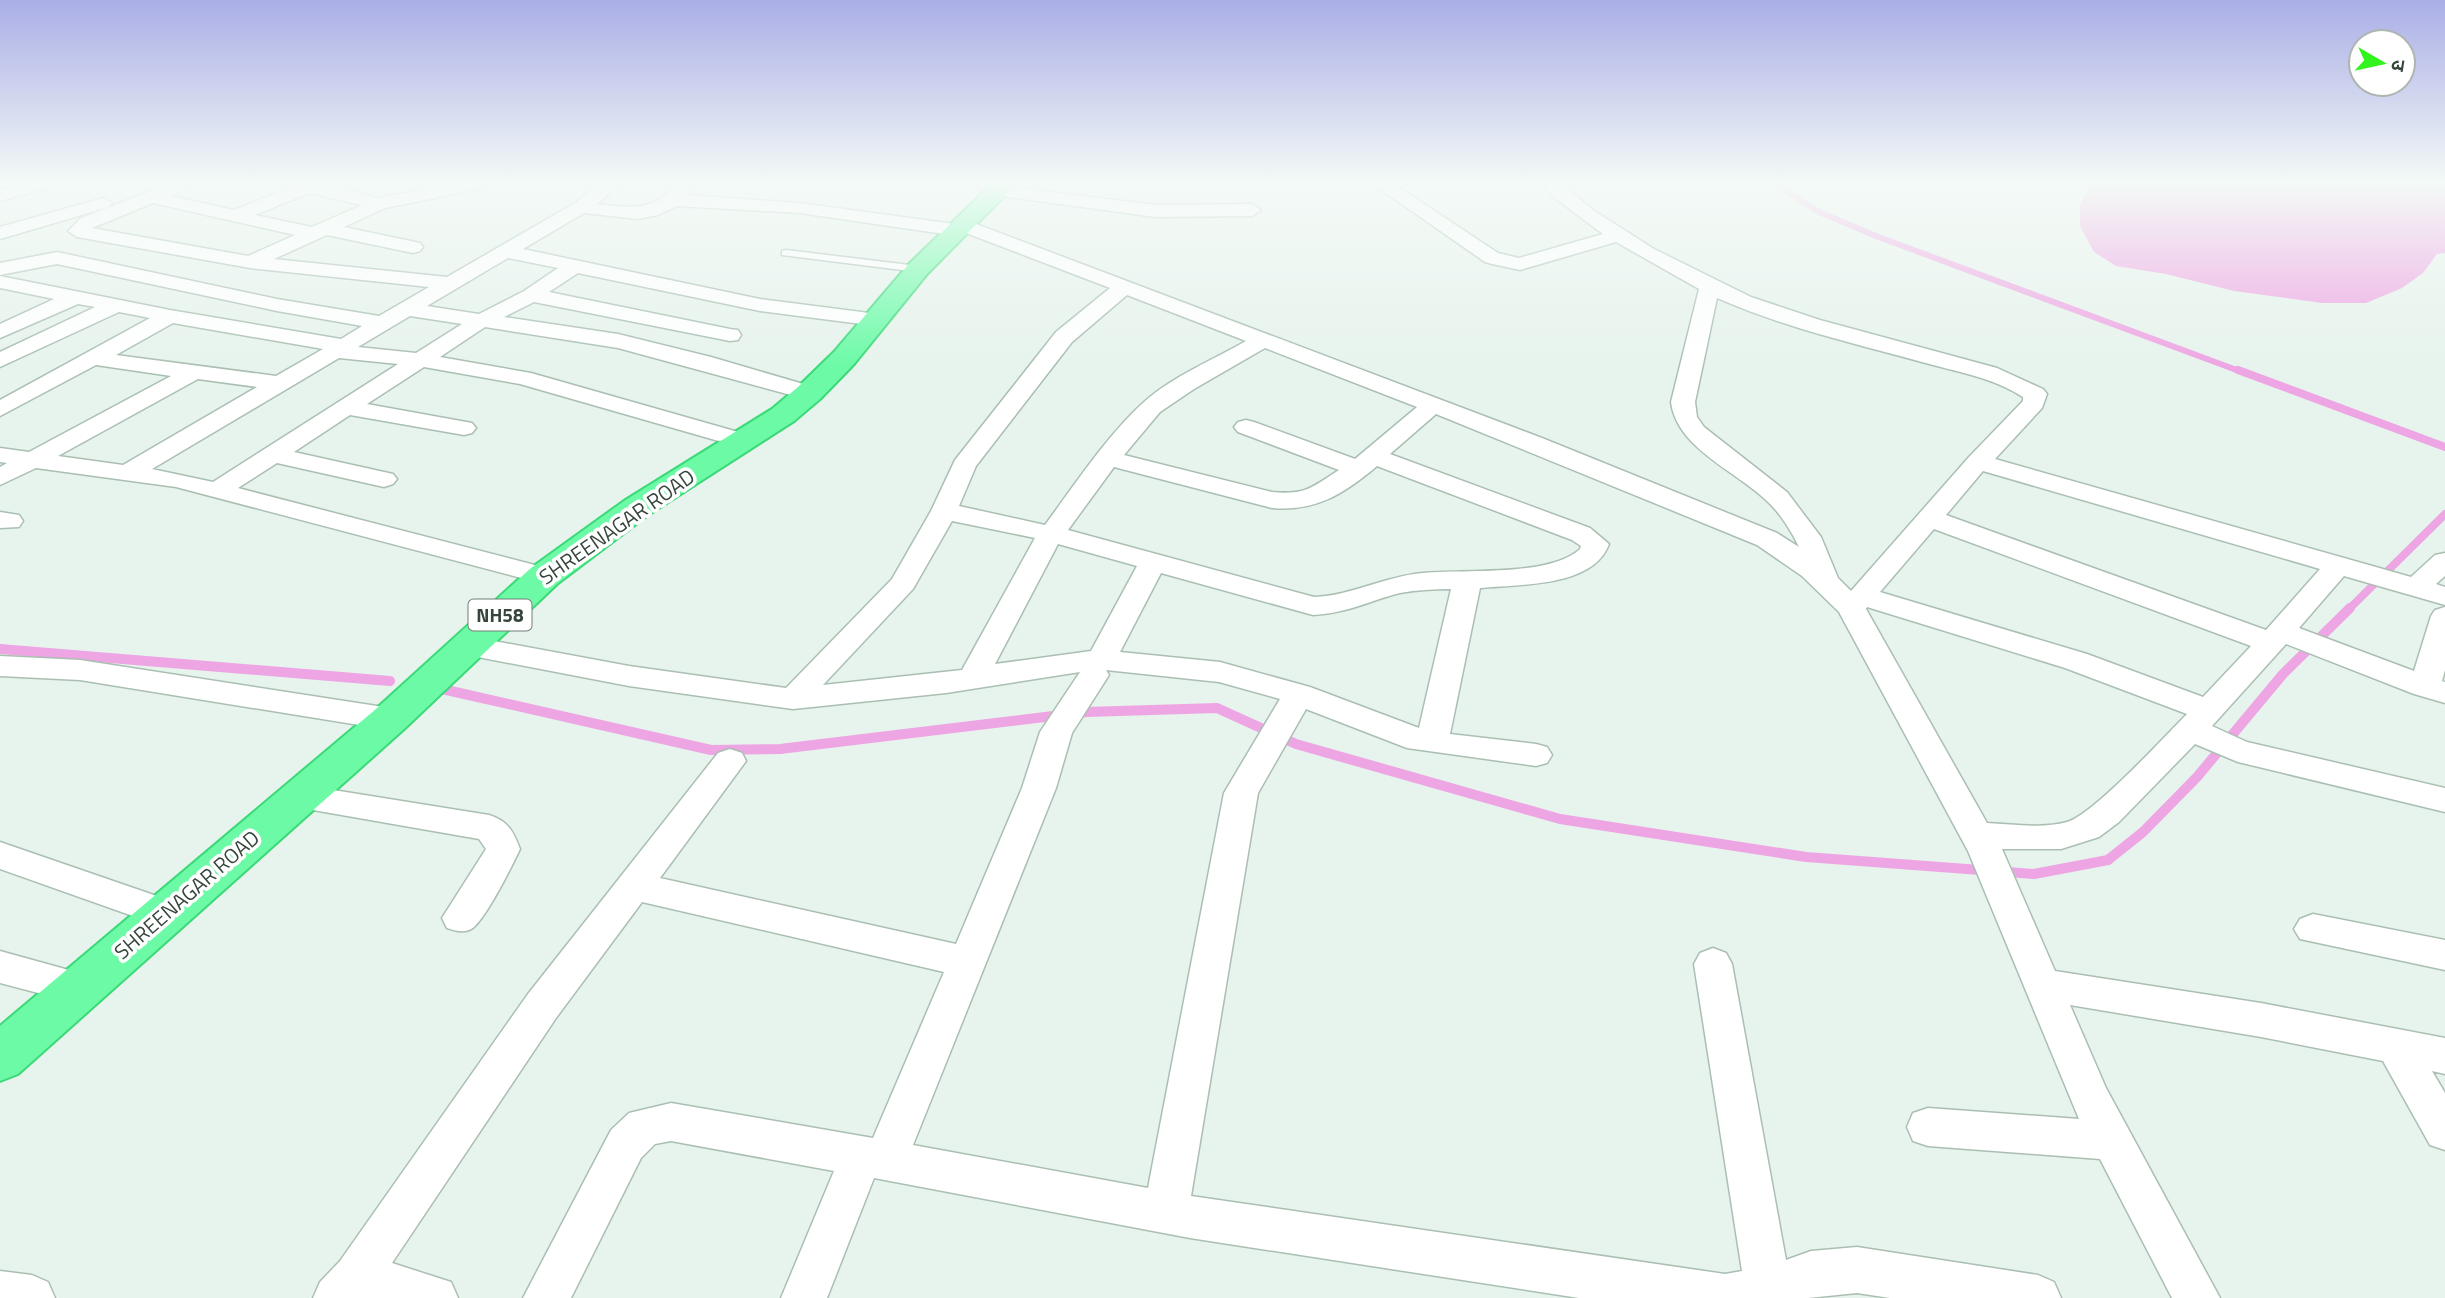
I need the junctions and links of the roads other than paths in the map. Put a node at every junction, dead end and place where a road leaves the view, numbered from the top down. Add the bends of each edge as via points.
1 (153, 245) edge
2 (290, 245) edge
3 (400, 245) edge
4 (514, 245) edge
5 (943, 245) edge
6 (1005, 245) edge
7 (1472, 245) edge
8 (1587, 245) edge
9 (1631, 245) edge
10 (414, 247) dead end
11 (503, 251) junction
12 (786, 253) dead end
13 (250, 262) junction
14 (575, 266) junction
15 (0, 269) edge
16 (918, 269) junction
17 (358, 272) junction
18 (0, 282) edge
19 (447, 283) junction
20 (1122, 288) junction
21 (1709, 288) junction
22 (531, 295) junction
23 (73, 298) junction
24 (760, 305) junction
25 (115, 306) junction
26 (297, 308) junction
27 (405, 309) junction
28 (170, 316) junction
29 (877, 320) junction
30 (481, 321) junction
31 (381, 323) junction
32 (258, 330) junction
33 (0, 332) edge
34 (730, 335) junction
35 (1262, 341) junction
36 (341, 349) junction
37 (91, 358) junction
38 (0, 360) edge
39 (420, 360) junction
40 (703, 362) junction
41 (194, 372) junction
42 (283, 384) junction
43 (809, 393) junction
44 (1433, 405) junction
45 (344, 407) junction
46 (0, 409) edge
47 (1246, 427) dead end
48 (464, 429) dead end
49 (743, 442) junction
50 (270, 454) junction
51 (0, 455) edge
52 (1108, 458) junction
53 (32, 459) junction
54 (1365, 462) junction
55 (1978, 462) junction
56 (127, 473) junction
57 (0, 477) edge
58 (384, 479) dead end
59 (216, 491) junction
60 (944, 511) junction
61 (1929, 518) junction
62 (1051, 534) junction
63 (2445, 561) edge
64 (1153, 562) junction
65 (2348, 569) junction
66 (544, 576) junction
67 (1826, 579) junction
68 (1467, 581) junction
69 (2406, 585) junction
70 (2445, 596) edge
71 (1856, 602) junction
72 (2445, 616) edge
73 (2276, 638) junction
74 (467, 646) junction
75 (0, 666) edge
76 (1098, 667) junction
77 (973, 678) junction
78 (2435, 690) edge
79 (1299, 694) junction
80 (793, 699) junction
81 (390, 719) junction
82 (2202, 725) junction
83 (1432, 742) junction
84 (1536, 755) dead end
85 (730, 761) dead end
86 (302, 797) junction
87 (2445, 800) edge
88 (1981, 843) junction
89 (0, 855) edge
90 (634, 886) junction
91 (164, 913) junction
92 (460, 918) dead end
93 (2313, 929) dead end
94 (2445, 955) edge
95 (967, 962) junction
96 (1713, 964) dead end
97 (0, 967) edge
98 (2042, 985) junction
99 (80, 988) junction
100 (2394, 1044) junction
101 (2445, 1056) edge
102 (0, 1058) edge
103 (1928, 1127) dead end
104 (2445, 1130) edge
105 (2114, 1141) junction
106 (874, 1158) junction
107 (1166, 1211) junction
108 (346, 1287) edge
109 (0, 1294) edge
110 (1740, 1295) edge
111 (32, 1298) edge
112 (435, 1298) edge
113 (546, 1298) edge
114 (804, 1298) edge
115 (2038, 1298) edge
116 (2197, 1298) edge

1 - 13 street
2 - 13 street
3 - 10 street
4 - 11 street
5 - 16 highway, SHREENAGAR ROAD / NH58
6 - 20 street
7 - 8 street via 1492,258 1520,264
9 - 21 street
11 - 14 street
11 - 19 street
12 - 16 lane
13 - 17 street
14 - 22 street
14 - 24 street
15 - 26 street via 57,258
16 - 29 highway, SHREENAGAR ROAD / NH58
17 - 19 street
17 - 26 street
18 - 23 street
19 - 27 street
20 - 35 street
20 - 60 street via 1064,337 964,465
21 - 55 street via 1808,324 2000,376 2035,394 2034,403
21 - 67 street via 1683,402 1685,417 1695,432 1778,498 1808,537
22 - 30 street
22 - 34 street
23 - 25 street
23 - 33 street
24 - 29 street
24 - 34 street
25 - 28 street
25 - 38 street
26 - 31 street
26 - 32 street
27 - 30 street
27 - 31 street
28 - 32 street
28 - 37 street
29 - 43 highway, SHREENAGAR ROAD / NH58
30 - 39 street
30 - 40 street via 618,341
31 - 36 street
32 - 36 street
34 - 40 street
35 - 44 street
35 - 52 street via 1152,407
36 - 39 street
36 - 42 street
37 - 41 street
37 - 46 street
39 - 45 street
39 - 49 street via 523,378
40 - 43 street
41 - 42 street
41 - 53 street
42 - 56 street
43 - 49 highway, SHREENAGAR ROAD / NH58
44 - 54 street
44 - 67 street via 1767,539
45 - 48 street
45 - 50 street
47 - 54 street
49 - 66 highway, SHREENAGAR ROAD / NH58 via 636,508
50 - 58 street
50 - 59 street
51 - 53 street
52 - 54 street via 1294,502 1311,499
52 - 62 street
53 - 56 street
53 - 57 street
54 - 68 street via 1581,534 1595,544 1577,565 1562,571
55 - 61 street
55 - 65 street
56 - 59 street
59 - 66 street
60 - 62 street
60 - 80 street via 903,583
61 - 71 street
61 - 73 street
62 - 64 street
62 - 77 street
63 - 69 street
64 - 68 street via 1313,606 1338,605 1404,585
64 - 76 street
65 - 69 street
65 - 73 street
66 - 74 highway, SHREENAGAR ROAD / NH58
67 - 71 street
68 - 83 street
69 - 70 street
71 - 82 street via 2076,662
71 - 88 street
72 - 78 street
73 - 78 street
73 - 82 street
74 - 80 street via 586,670
74 - 81 highway, SHREENAGAR ROAD / NH58
75 - 81 street via 80,670
76 - 77 street
76 - 79 street via 1220,672
76 - 95 street via 1056,732 1039,788
77 - 80 street
79 - 83 street via 1407,737
79 - 107 street via 1241,793
81 - 86 highway, SHREENAGAR ROAD / NH58
82 - 87 street via 2238,751
82 - 88 street via 2089,827 2066,835
83 - 84 street
85 - 90 street
86 - 91 highway, SHREENAGAR ROAD / NH58
86 - 92 street via 489,828 503,849
88 - 98 street
89 - 91 street
90 - 95 street
90 - 108 street via 542,1006
91 - 99 highway, SHREENAGAR ROAD / NH58
93 - 94 street
95 - 106 street
96 - 110 street
97 - 99 street
98 - 100 street
98 - 105 street via 2090,1098
99 - 102 highway, SHREENAGAR ROAD / NH58
100 - 101 street
100 - 104 street
103 - 105 street
105 - 116 street
106 - 107 street
106 - 113 street via 671,1122 645,1127 626,1144
106 - 114 street
107 - 110 street
108 - 112 street
109 - 111 street
110 - 115 street via 1811,1274 1857,1270

